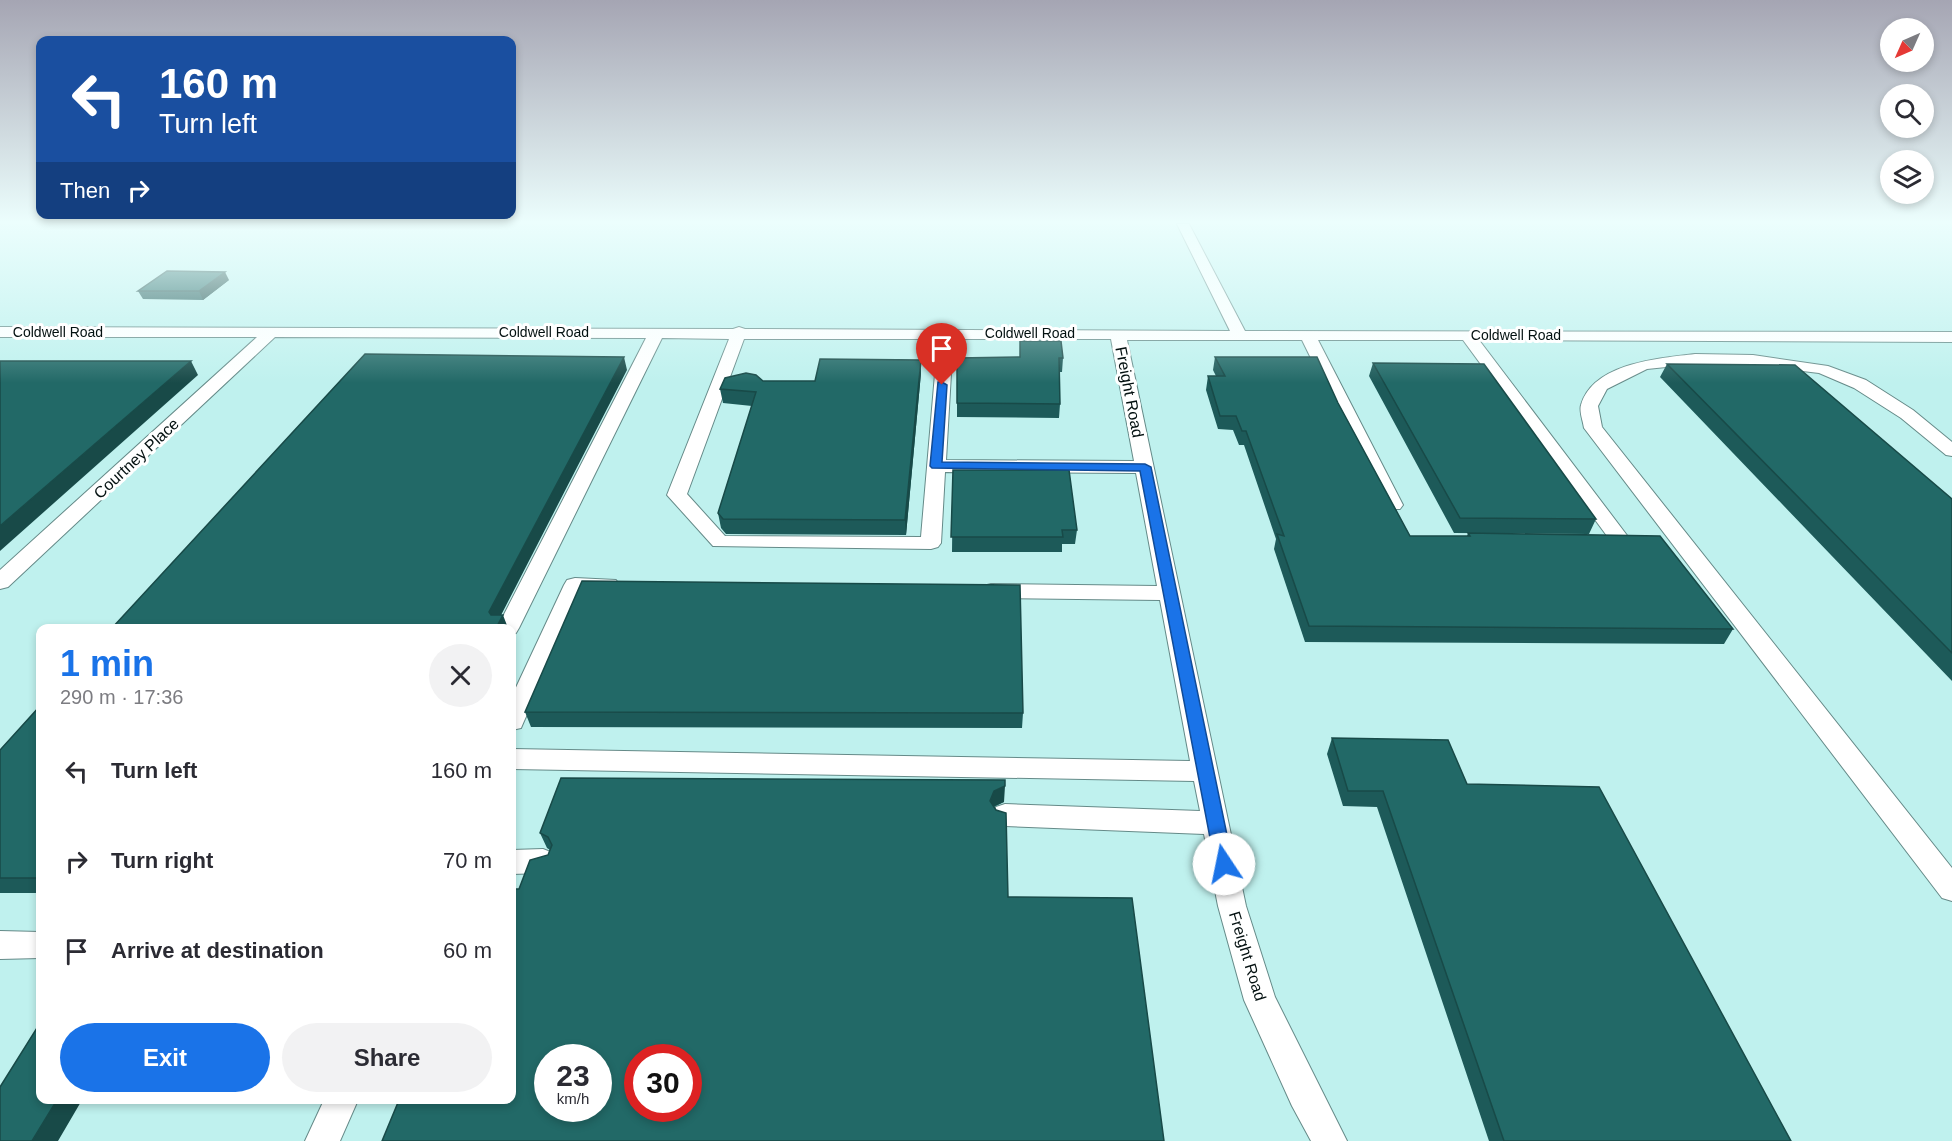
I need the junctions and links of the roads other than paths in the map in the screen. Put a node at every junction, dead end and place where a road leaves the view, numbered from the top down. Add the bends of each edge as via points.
1 (1211, 277) edge
2 (0, 332) edge
3 (657, 332) junction
4 (739, 332) junction
5 (271, 333) junction
6 (946, 333) junction
7 (1118, 334) junction
8 (1239, 334) junction
9 (1307, 334) junction
10 (1467, 335) junction
11 (1952, 337) edge
12 (1952, 451) edge
13 (936, 466) junction
14 (1145, 467) junction
15 (1400, 521) edge
16 (1587, 542) edge
17 (0, 582) edge
18 (634, 586) edge
19 (968, 590) edge
20 (1170, 593) junction
21 (510, 624) edge
22 (516, 712) edge
23 (516, 759) edge
24 (1205, 771) junction
25 (1005, 815) edge
26 (1216, 823) junction
27 (543, 861) edge
28 (516, 862) edge
29 (1952, 889) edge
30 (0, 945) edge
31 (36, 945) edge
32 (340, 1104) edge
33 (322, 1141) edge
34 (1330, 1141) edge

1 - 8 street
2 - 5 street, Coldwell Road
3 - 4 street, Coldwell Road
3 - 5 street, Coldwell Road
3 - 21 street
4 - 6 street, Coldwell Road
4 - 13 street via 677,495 720,542 931,543
5 - 17 street, Courtney Place
6 - 7 street, Coldwell Road
6 - 13 street
7 - 8 street, Coldwell Road
7 - 14 street, Freight Road
8 - 9 street, Coldwell Road
9 - 10 street, Coldwell Road
9 - 15 street
10 - 11 street, Coldwell Road
10 - 16 street via 1622,542
12 - 29 street via 1860,384 1822,369 1753,360 1695,359 1643,364 1600,386 1589,406 1593,428
13 - 14 street
14 - 20 street, Freight Road
18 - 22 street via 575,585
19 - 20 street
20 - 24 street, Freight Road
23 - 24 street
24 - 26 street, Freight Road
25 - 26 street
26 - 34 street, Freight Road via 1232,906 1260,1000
27 - 28 street
30 - 31 street
32 - 33 street

